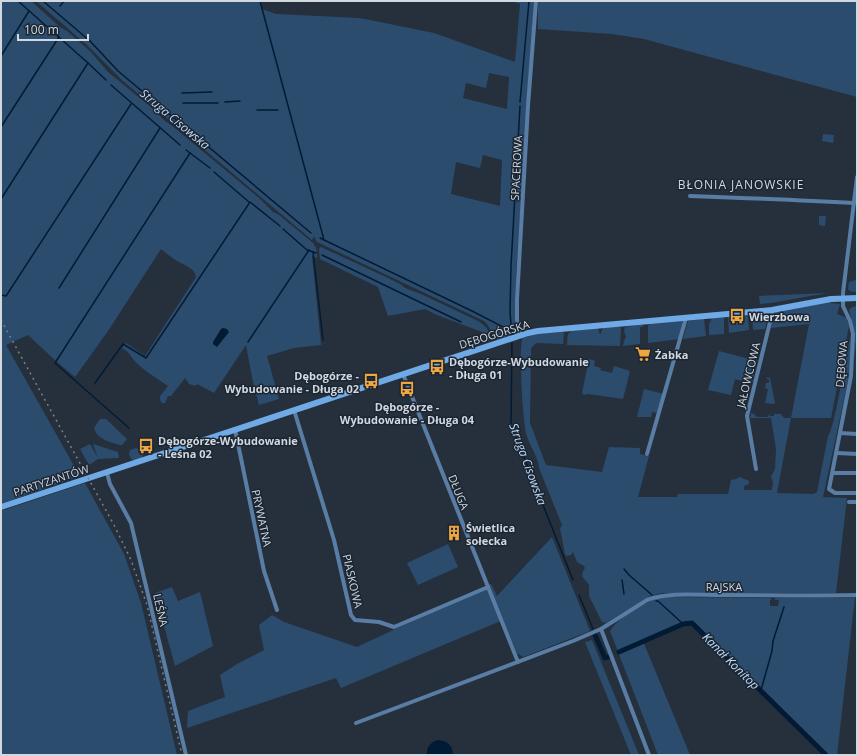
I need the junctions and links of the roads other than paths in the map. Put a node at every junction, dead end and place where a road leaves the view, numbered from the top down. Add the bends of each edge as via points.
1 (536, 1) edge
2 (857, 177) edge
3 (690, 196) dead end
4 (854, 203) junction
5 (842, 298) junction
6 (857, 298) edge
7 (772, 310) junction
8 (686, 318) junction
9 (520, 336) junction
10 (403, 374) junction
11 (294, 409) junction
12 (235, 429) junction
13 (840, 433) junction
14 (857, 434) edge
15 (837, 453) junction
16 (647, 454) dead end
17 (857, 454) edge
18 (756, 469) dead end
19 (106, 473) junction
20 (833, 473) junction
21 (857, 473) edge
22 (857, 493) edge
23 (849, 502) dead end
24 (857, 502) edge
25 (1, 507) edge
26 (488, 588) junction
27 (857, 595) edge
28 (277, 610) dead end
29 (601, 629) junction
30 (518, 662) junction
31 (356, 722) dead end
32 (186, 755) edge
33 (649, 755) edge

1 - 9 street, SPACEROWA via 517,299
2 - 4 street
3 - 4 street
4 - 5 street
5 - 6 street, DĘBOGÓRSKA
5 - 7 street, DĘBOGÓRSKA
5 - 13 street, DĘBOWA via 853,334 851,376
7 - 8 street, DĘBOGÓRSKA
7 - 18 street, JAŁOWCOWA via 747,416
8 - 9 street, DĘBOGÓRSKA via 538,331
8 - 16 street
9 - 10 street, DĘBOGÓRSKA
10 - 11 street, DĘBOGÓRSKA
10 - 26 street, DŁUGA
11 - 12 street, DĘBOGÓRSKA
11 - 26 street, PIASKOWA via 334,540 351,615 355,620 379,622 394,627
12 - 19 street, DĘBOGÓRSKA
12 - 28 street, PRYWATNA via 264,572
13 - 14 street
13 - 15 street, DĘBOWA
15 - 17 street
15 - 20 street, DĘBOWA
19 - 25 street, PARTYZANTÓW
19 - 32 street, LEŚNA via 132,523
20 - 21 street
20 - 22 street, DĘBOWA via 830,489 835,493
23 - 24 street
26 - 30 street, DŁUGA
27 - 29 street, RAJSKA via 664,596 647,600
29 - 30 street
29 - 33 street
30 - 31 street

